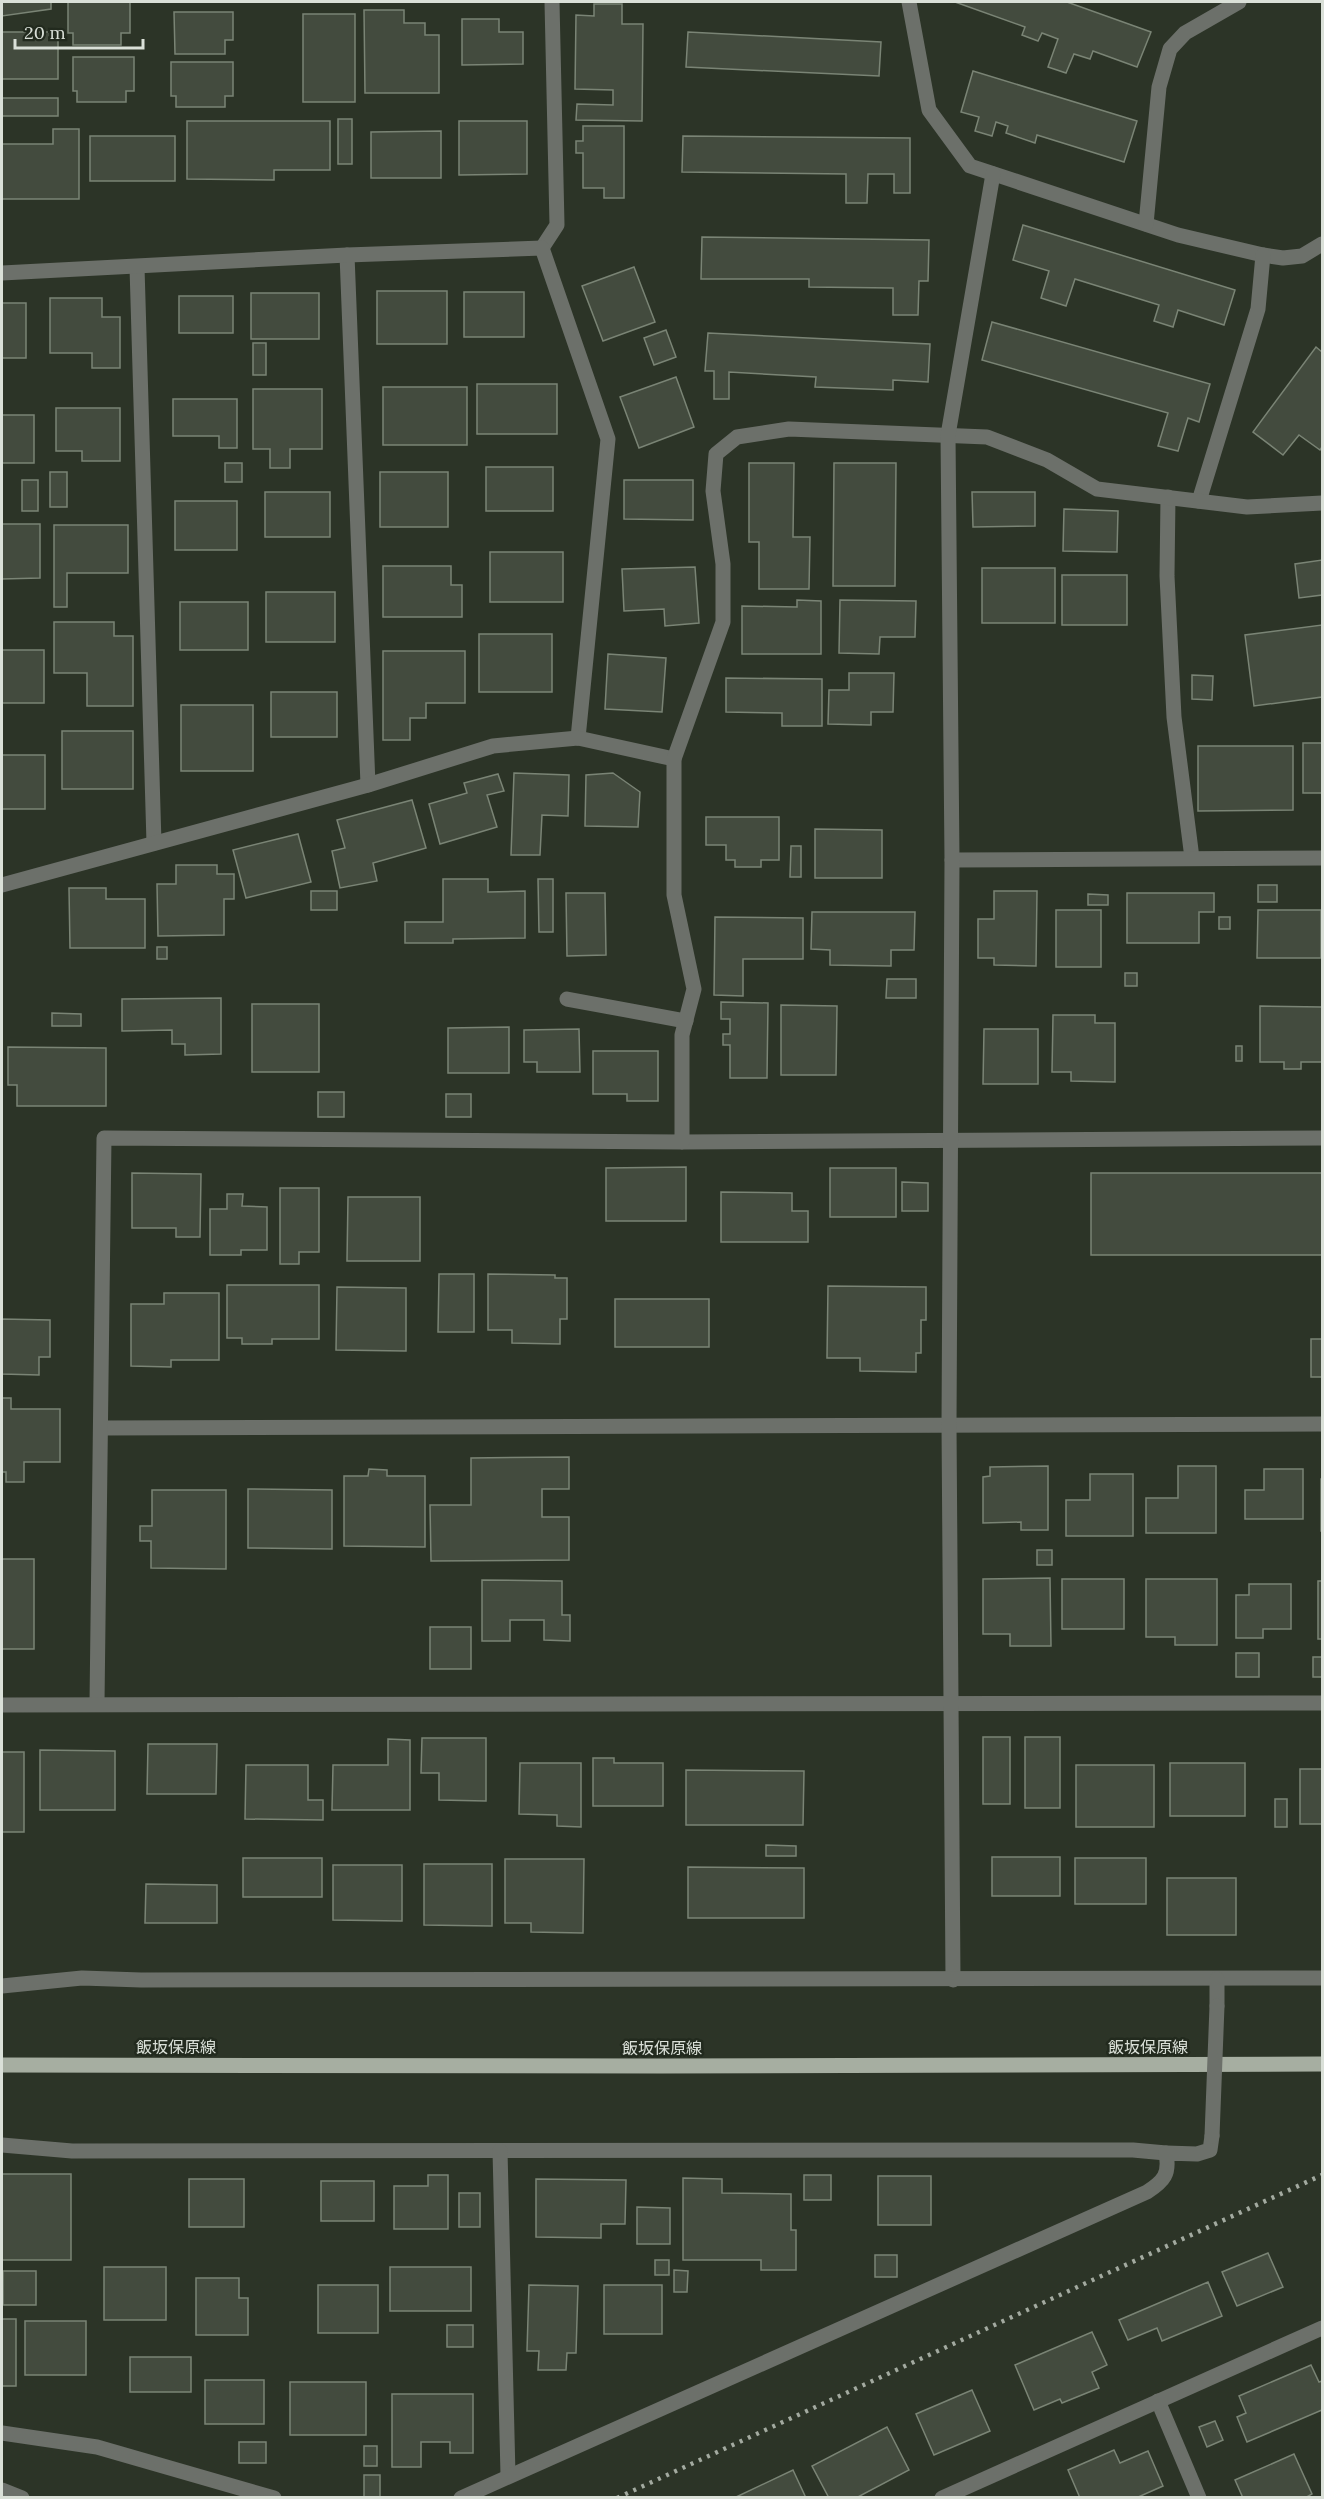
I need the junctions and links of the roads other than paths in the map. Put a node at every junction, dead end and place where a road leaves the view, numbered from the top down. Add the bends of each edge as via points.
1 (552, 2) edge
2 (909, 2) edge
3 (1239, 2) edge
4 (993, 174) junction
5 (1146, 224) junction
6 (1323, 244) edge
7 (542, 248) junction
8 (347, 255) junction
9 (1263, 255) junction
10 (137, 267) junction
11 (2, 273) edge
12 (948, 435) junction
13 (1168, 497) junction
14 (1199, 501) junction
15 (1323, 503) edge
16 (578, 738) junction
17 (674, 759) junction
18 (368, 785) junction
19 (154, 843) junction
20 (1192, 858) junction
21 (1323, 858) edge
22 (952, 860) junction
23 (2, 885) edge
24 (567, 999) dead end
25 (686, 1021) junction
26 (1323, 1138) edge
27 (951, 1139) junction
28 (682, 1142) junction
29 (1323, 1424) edge
30 (949, 1425) junction
31 (102, 1428) junction
32 (97, 1703) junction
33 (953, 1703) junction
34 (1323, 1703) edge
35 (2, 1705) edge
36 (1323, 1978) edge
37 (1217, 1979) junction
38 (953, 1980) junction
39 (2, 1986) edge
40 (1323, 2064) edge
41 (2, 2065) edge
42 (2, 2145) edge
43 (500, 2151) junction
44 (1166, 2153) junction
45 (1323, 2328) edge
46 (1158, 2401) junction
47 (2, 2433) edge
48 (508, 2475) junction
49 (2, 2490) edge
50 (22, 2498) edge
51 (274, 2498) edge
52 (461, 2498) edge
53 (942, 2498) edge
54 (1198, 2498) edge

1 - 7 street via 557,225
2 - 4 street via 929,110 970,166
3 - 5 street via 1185,33 1170,49 1159,87
4 - 5 street
4 - 12 street
5 - 9 street
6 - 9 street via 1302,256
7 - 8 street
7 - 16 street via 608,439
8 - 10 street
8 - 18 street
9 - 14 street via 1258,309
10 - 11 street
10 - 19 street
12 - 13 street via 987,437 1047,460 1097,489
12 - 17 street via 789,429 737,437 716,454 713,491 723,564 723,622
12 - 22 street
13 - 14 street
13 - 20 street via 1167,576 1174,717
14 - 15 street via 1248,507
16 - 17 street
16 - 18 street via 494,746
17 - 25 street via 674,895 694,989
18 - 19 street
19 - 23 street
20 - 21 street
20 - 22 street
22 - 27 street
24 - 25 street
25 - 28 street via 682,1035
26 - 27 street
27 - 28 street
27 - 30 street
28 - 31 street via 104,1138
29 - 30 street
30 - 31 street
30 - 33 street
31 - 32 street
32 - 33 street
32 - 35 street
33 - 34 street
33 - 38 street
36 - 37 street
37 - 38 street
37 - 44 street, bridge via 1210,2150 1197,2154
38 - 39 street via 82,1978
40 - 41 main road, 飯坂保原線
42 - 43 street via 72,2151
43 - 44 street
43 - 48 street
44 - 48 street via 1169,2168 1162,2182 1147,2192
45 - 46 street
46 - 53 street
46 - 54 street
47 - 51 street via 97,2447
48 - 52 street
49 - 50 street

